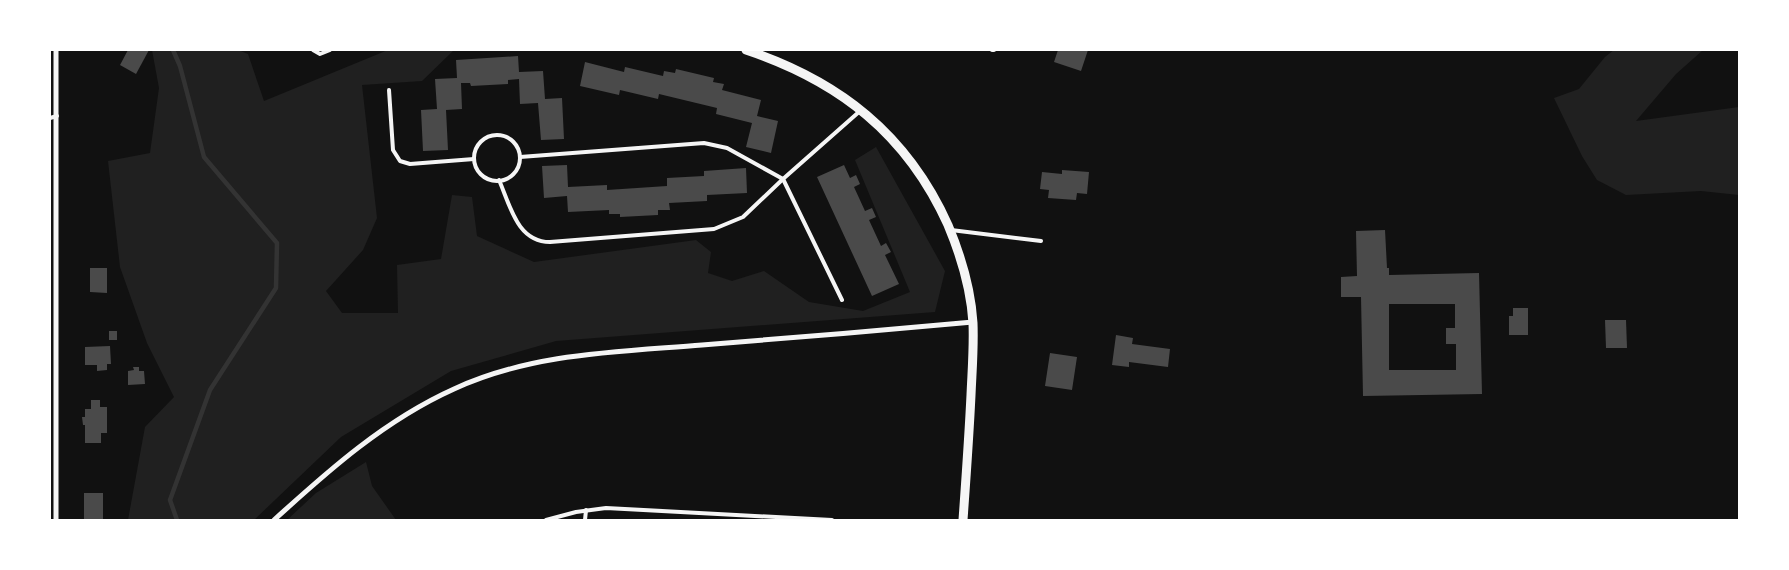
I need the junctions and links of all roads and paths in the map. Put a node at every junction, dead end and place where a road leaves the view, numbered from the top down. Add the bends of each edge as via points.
1 (56, 50) edge
2 (313, 50) edge
3 (330, 50) edge
4 (746, 50) edge
5 (389, 90) dead end
6 (862, 110) junction
7 (57, 116) junction
8 (50, 118) edge
9 (520, 157) junction
10 (474, 159) junction
11 (784, 179) junction
12 (499, 180) junction
13 (950, 230) junction
14 (1041, 241) dead end
15 (842, 300) dead end
16 (973, 322) junction
17 (50, 394) edge
18 (57, 394) junction
19 (586, 510) junction
20 (56, 520) edge
21 (274, 520) edge
22 (546, 520) edge
23 (585, 520) edge
24 (832, 520) edge
25 (963, 520) edge

1 - 7 street
2 - 3 lane via 320,54
4 - 6 street via 802,72
5 - 10 lane via 393,150 400,161 410,164
6 - 11 lane
6 - 13 street via 907,156 928,186
7 - 8 lane
7 - 18 street
9 - 10 lane via 511,140 498,135 480,142
9 - 11 lane via 704,143 727,148
9 - 12 lane via 512,175
10 - 12 lane via 482,174
11 - 12 lane via 743,217 714,229 550,242 533,239 524,232
11 - 15 lane
13 - 14 lane
13 - 16 street via 962,264
16 - 21 street via 582,355 517,366 454,389 396,420 325,473
16 - 25 street
17 - 18 street
18 - 20 street
19 - 22 lane
19 - 23 lane
19 - 24 lane via 606,508

